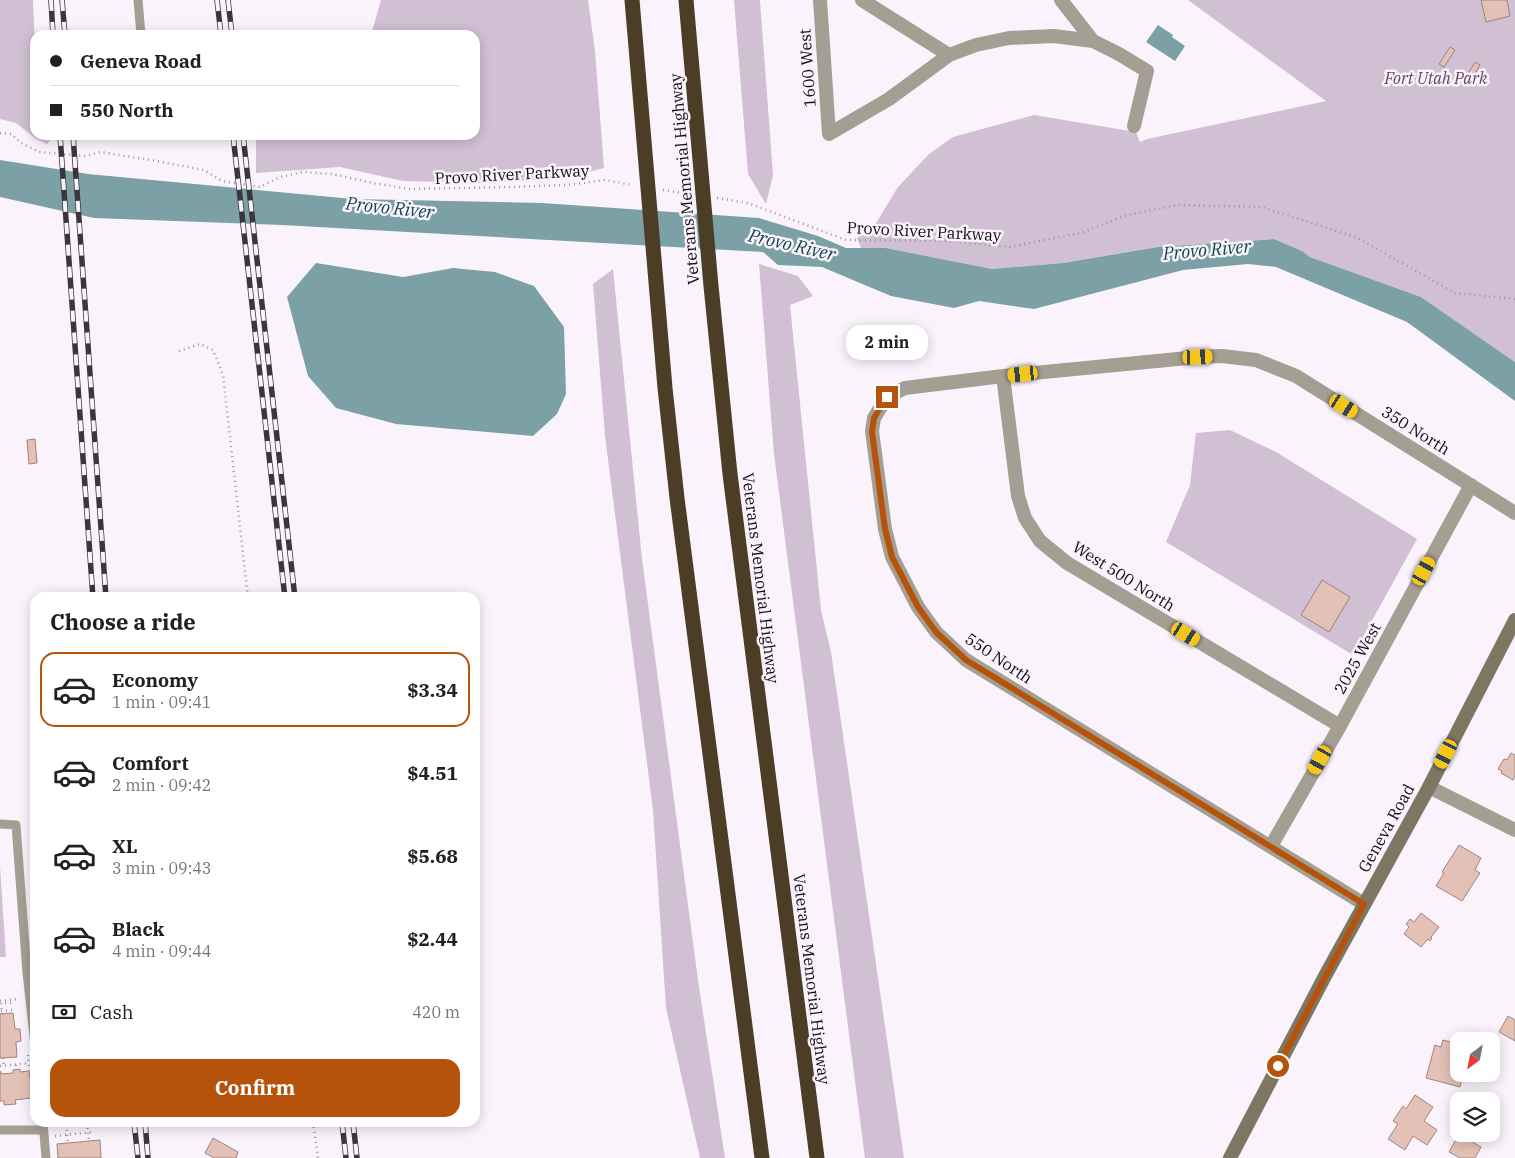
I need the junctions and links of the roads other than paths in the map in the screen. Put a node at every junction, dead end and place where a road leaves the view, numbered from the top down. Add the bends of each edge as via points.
1 (138, 0) edge
2 (632, 0) edge
3 (686, 0) edge
4 (820, 0) edge
5 (862, 0) edge
6 (1061, 0) edge
7 (141, 30) edge
8 (1093, 41) junction
9 (949, 55) junction
10 (1134, 126) dead end
11 (1004, 376) junction
12 (1471, 485) junction
13 (1515, 513) edge
14 (1515, 620) edge
15 (1340, 726) junction
16 (1429, 787) junction
17 (0, 824) edge
18 (1515, 830) edge
19 (1272, 846) junction
20 (1364, 904) junction
21 (30, 1000) edge
22 (0, 1130) edge
23 (43, 1130) edge
24 (46, 1158) edge
25 (762, 1158) edge
26 (817, 1158) edge
27 (1230, 1158) edge

1 - 7 lane
2 - 25 highway via 665,388
3 - 26 highway, Veterans Memorial Highway via 730,474
4 - 9 street, 1600 West via 830,134 889,99
5 - 9 street
6 - 8 street
8 - 9 street via 1054,36 1009,38
8 - 10 street via 1147,71
11 - 12 street, 350 North via 1198,357 1256,360 1296,376
11 - 15 street, West 500 North via 1018,496 1025,518 1040,541 1067,563
11 - 19 street, 550 North via 905,388 887,397 874,418 872,432 885,529 892,557 918,607 936,632 966,660
12 - 13 street, 350 North
12 - 15 street, 2025 West
14 - 16 main road, Geneva Road
15 - 19 street, 2025 West
16 - 18 street
16 - 20 main road, Geneva Road
17 - 21 lane via 16,825
19 - 20 street, 550 North
20 - 27 main road, Geneva Road
22 - 23 lane
23 - 24 lane

